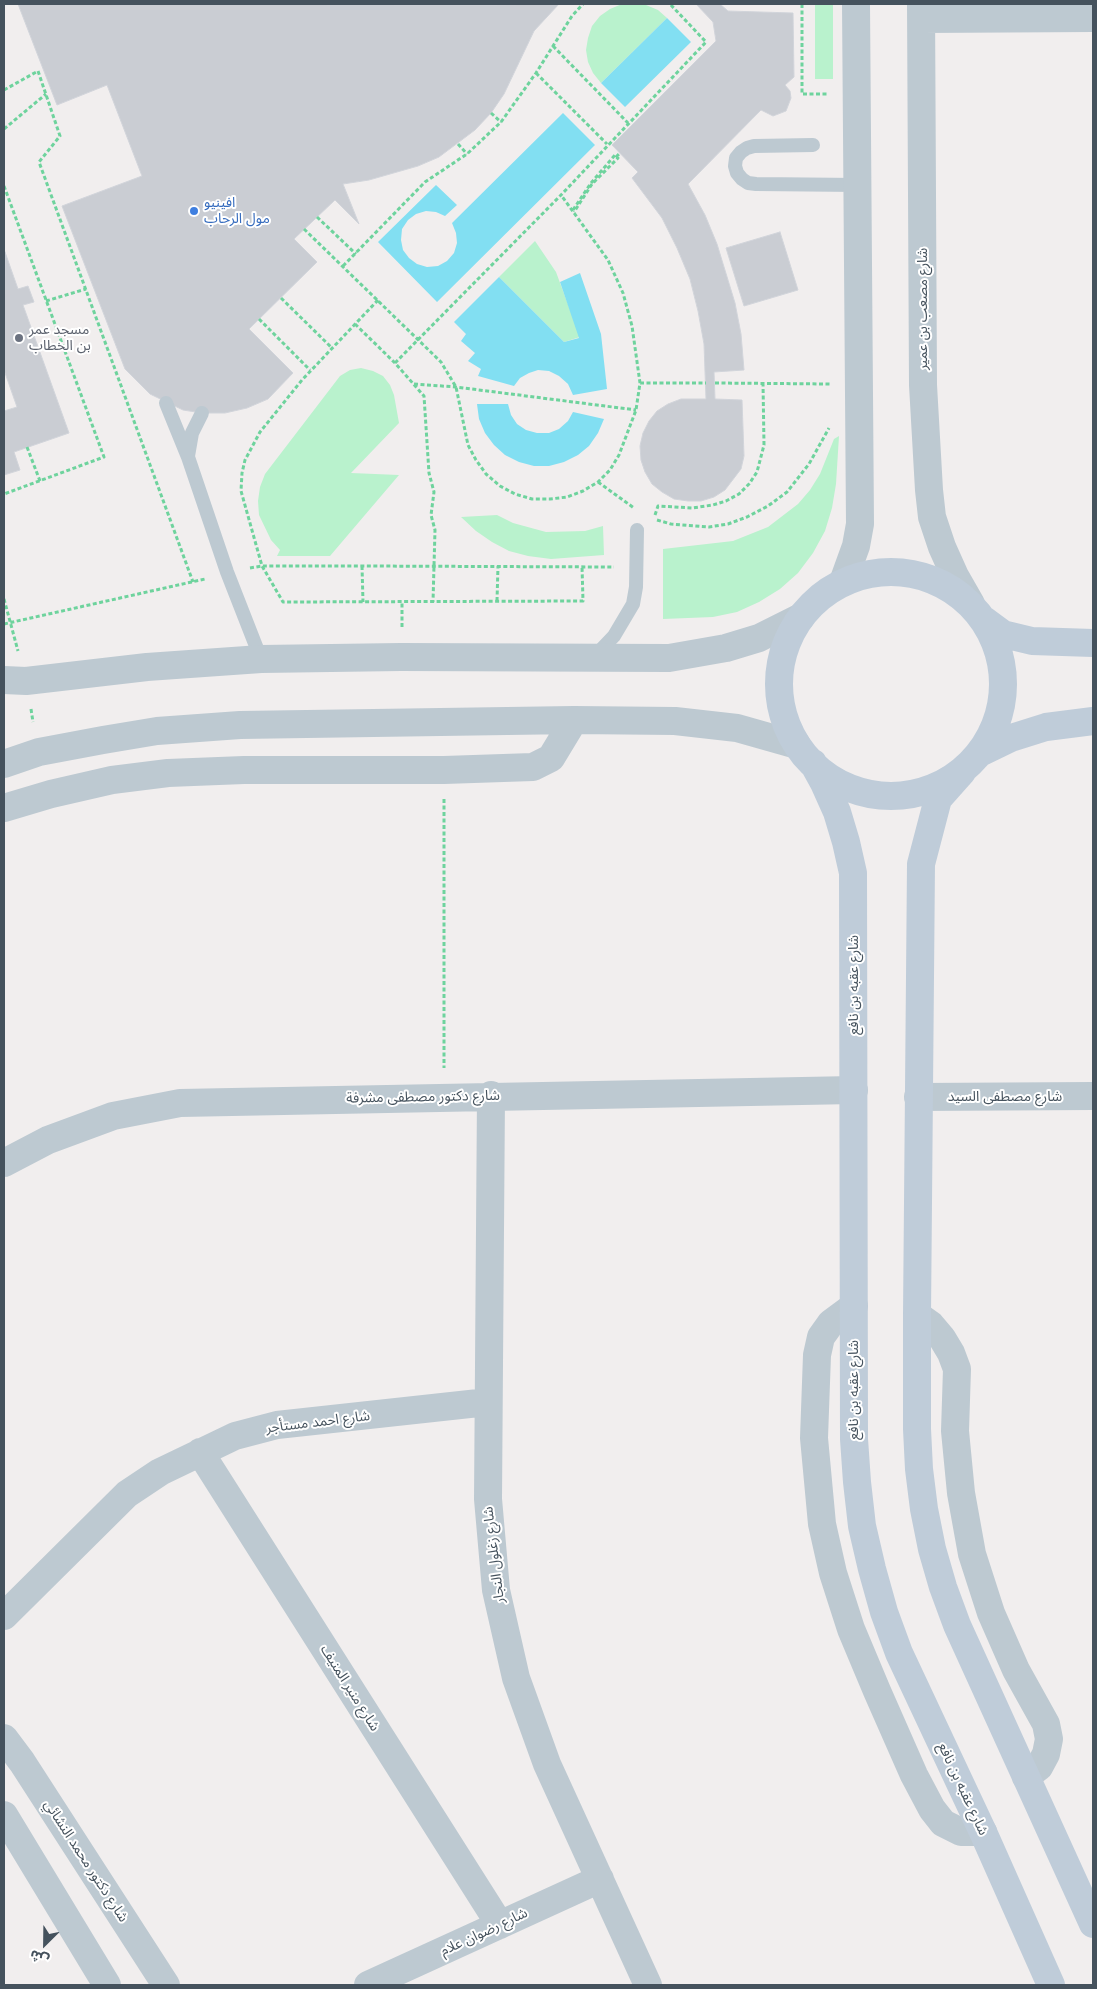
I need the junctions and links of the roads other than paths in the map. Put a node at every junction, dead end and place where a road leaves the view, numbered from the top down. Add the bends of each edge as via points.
1 (856, 4) edge
2 (922, 11) edge
3 (1093, 18) edge
4 (812, 145) dead end
5 (858, 185) junction
6 (166, 403) dead end
7 (202, 413) dead end
8 (188, 457) junction
9 (636, 530) dead end
10 (843, 582) junction
11 (978, 612) junction
12 (801, 617) junction
13 (1093, 643) edge
14 (593, 658) junction
15 (261, 659) junction
16 (15, 681) edge
17 (574, 720) junction
18 (1093, 721) edge
19 (980, 753) junction
20 (805, 754) junction
21 (4, 764) edge
22 (962, 772) junction
23 (4, 808) edge
24 (854, 1090) junction
25 (491, 1095) junction
26 (1093, 1096) edge
27 (918, 1097) junction
28 (4, 1163) edge
29 (854, 1306) junction
30 (917, 1315) junction
31 (488, 1402) junction
32 (200, 1452) junction
33 (4, 1616) edge
34 (4, 1738) edge
35 (1026, 1777) junction
36 (4, 1814) edge
37 (983, 1832) junction
38 (600, 1879) junction
39 (1093, 1924) edge
40 (500, 1925) junction
41 (107, 1985) edge
42 (166, 1985) edge
43 (368, 1985) edge
44 (648, 1985) edge
45 (1051, 1985) edge

1 - 5 street
2 - 3 street
2 - 11 street, شارع مصعب بن عمير via 923,386 929,490 932,517 942,547 955,576
4 - 5 lane via 747,148 736,158 737,173 748,183 756,184
5 - 10 street via 860,524
6 - 8 lane
7 - 8 lane via 192,433
8 - 15 lane
9 - 14 lane via 633,604 614,636
10 - 11 street, شارع عقبه بن نافع via 869,573 924,576 949,587
10 - 12 street, شارع عقبه بن نافع via 820,597
11 - 13 street, شارع عقبه بن نافع via 1003,634 1032,640
11 - 19 street via 997,645 1003,673 1003,701 995,729
12 - 14 street via 759,638 699,654 669,658
12 - 20 street, شارع عقبه بن نافع via 789,636 779,680 780,703 787,724
14 - 15 street
15 - 16 street
17 - 20 street via 703,723 737,728
17 - 21 street via 240,725 157,731 39,752
17 - 23 street via 551,758 543,764 523,768 168,773 112,780
18 - 19 street via 1046,727 1011,738
19 - 22 street
20 - 22 street via 834,780 859,791 886,796 913,794 938,786
20 - 24 street, شارع عقبه بن نافع via 837,812 853,874
22 - 27 street via 938,799 921,864
24 - 25 street, شارع دكتور مصطفى مشرفة
24 - 29 street, شارع عقبه بن نافع
25 - 28 street, شارع دكتور مصطفى مشرفة via 180,1103 113,1116 48,1140
25 - 31 street, شارع زغلول النجار
26 - 27 street, شارع مصطفى السيد
27 - 30 street
29 - 37 street, شارع عقبه بن نافع via 856,1474 862,1526 872,1569 900,1653
29 - 37 street via 831,1323 821,1337 817,1355 814,1438 822,1524 832,1574 876,1691 932,1809 943,1823 961,1832
30 - 35 street via 919,1469 932,1549 957,1625
30 - 35 street via 942,1338 957,1369 956,1440 972,1554 991,1613 1016,1670 1046,1724 1049,1739 1046,1754 1039,1767
31 - 32 street, شارع احمد مستأجر via 277,1425 235,1436
31 - 38 street, شارع زغلول النجار via 488,1499 496,1590 516,1678 547,1764
32 - 33 street, شارع احمد مستأجر via 160,1472 128,1494
32 - 40 street, شارع منير المنيف
34 - 42 street, شارع دكتور محمد النشائي
35 - 39 street
36 - 41 street
37 - 45 street, شارع عقبه بن نافع
38 - 40 street, شارع رضوان علام
38 - 44 street, شارع زغلول النجار
40 - 43 street, شارع رضوان علام

